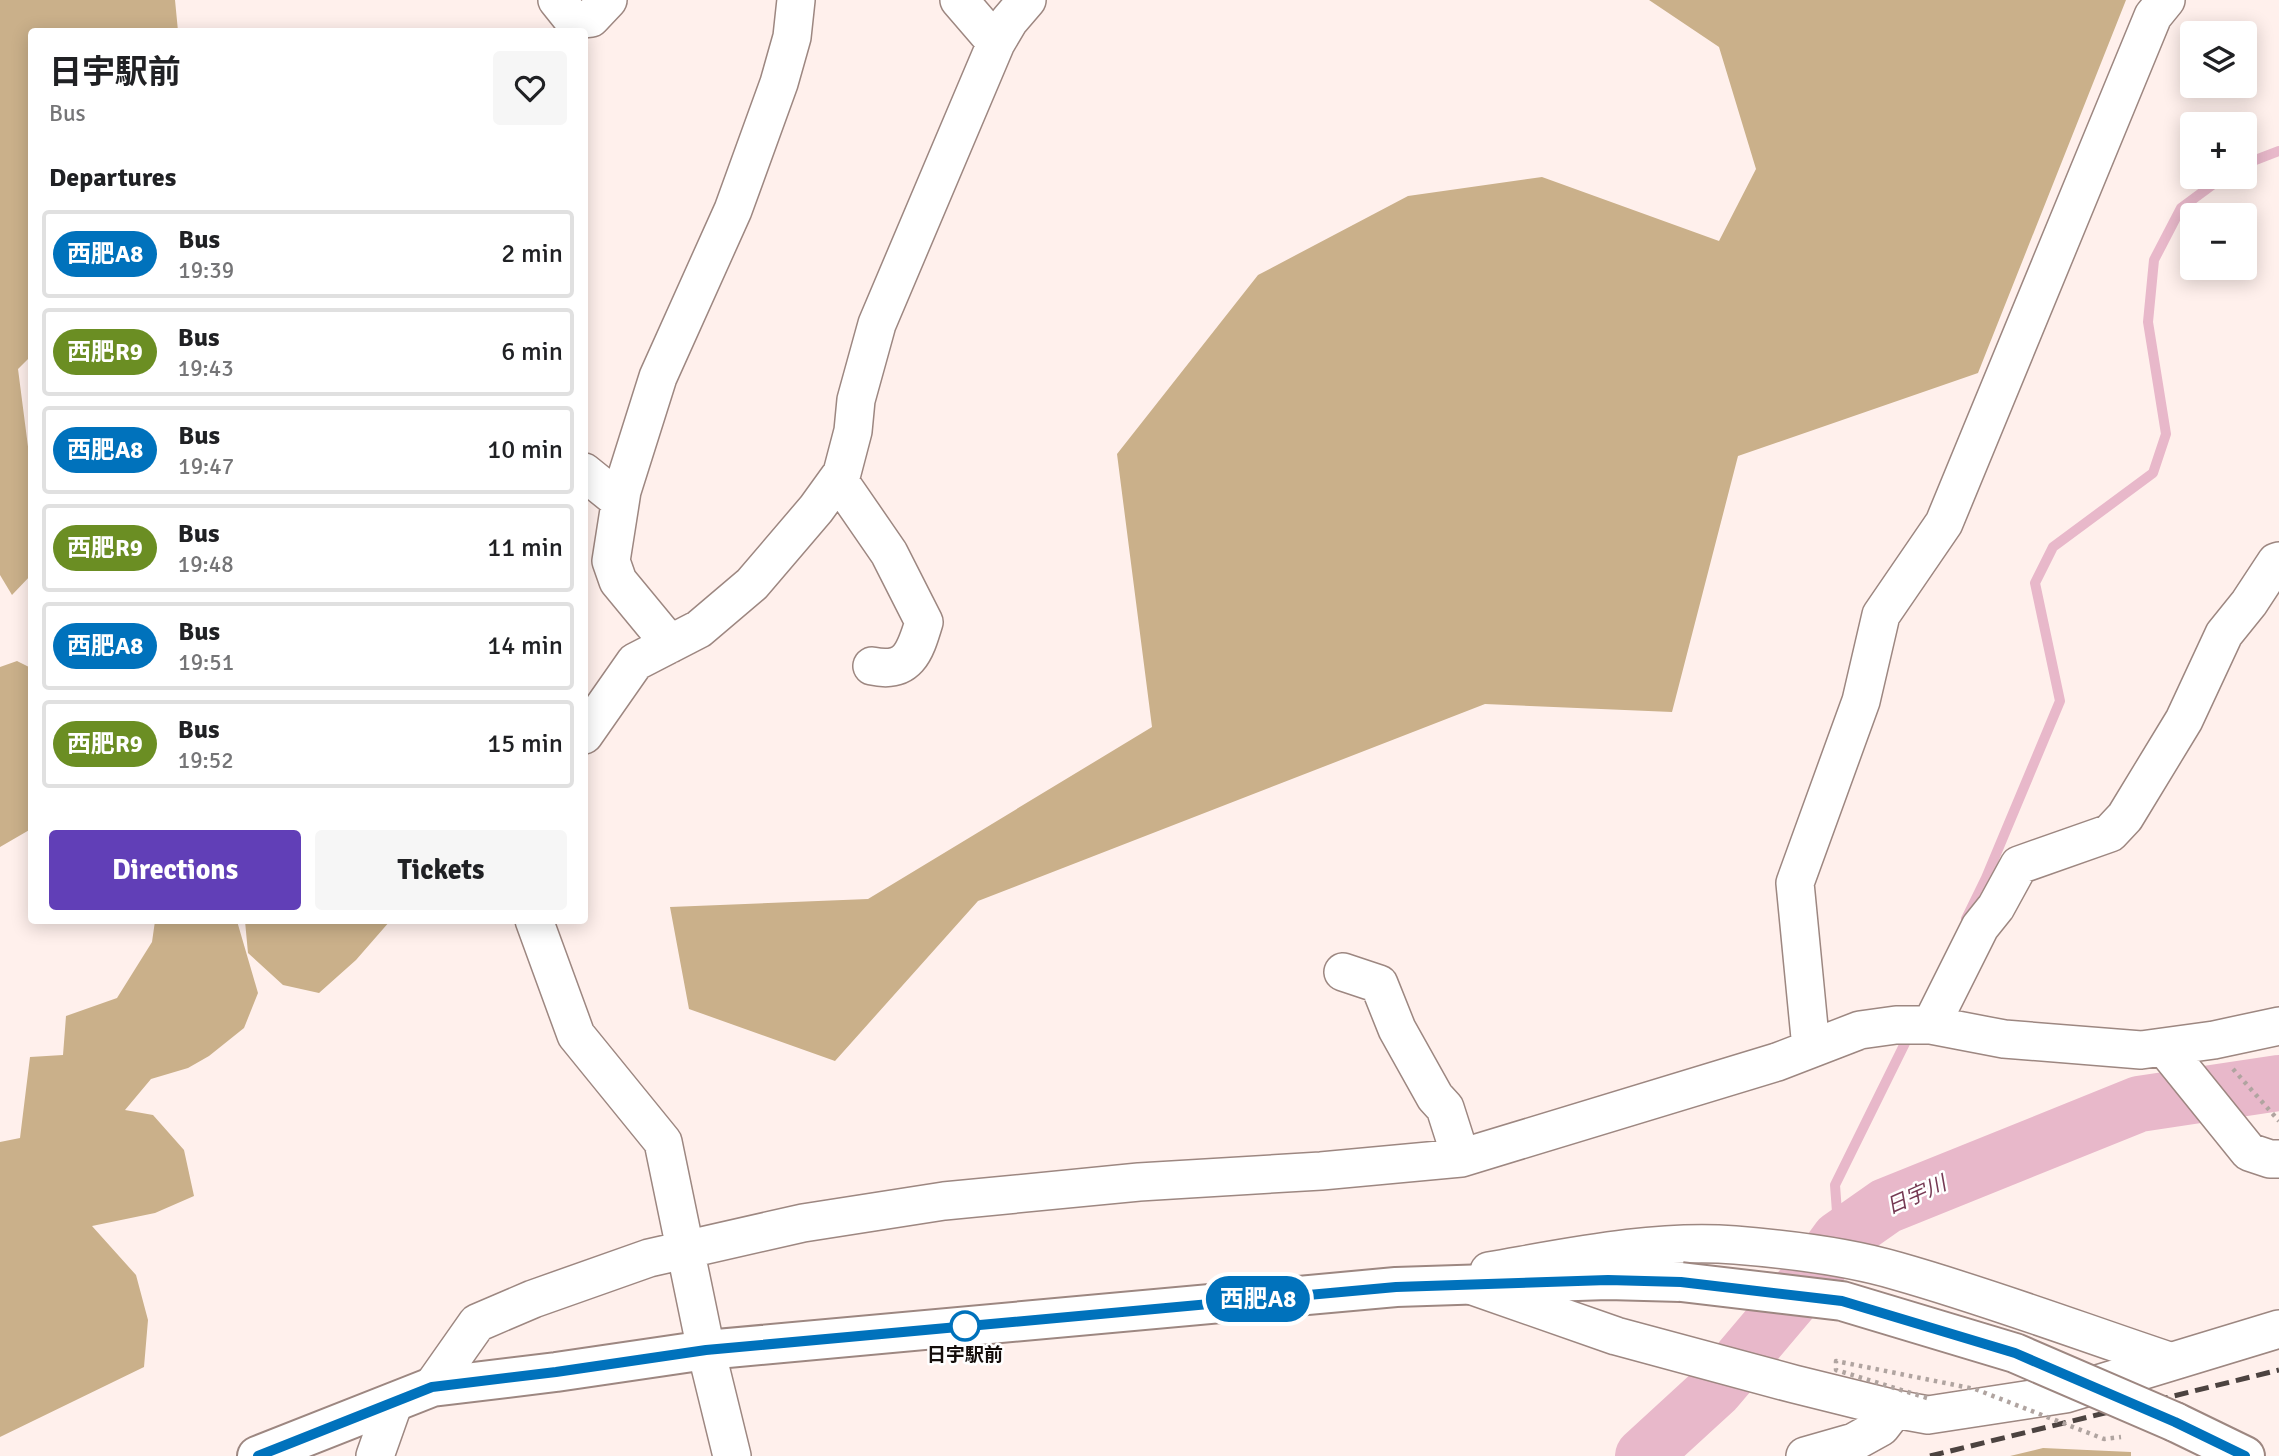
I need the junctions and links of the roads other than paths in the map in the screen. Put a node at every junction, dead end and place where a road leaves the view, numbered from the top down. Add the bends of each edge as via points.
1 (557, 0) edge
2 (608, 0) edge
3 (796, 0) edge
4 (959, 0) edge
5 (1027, 0) edge
6 (2166, 0) edge
7 (996, 43) junction
8 (588, 475) edge
9 (838, 479) junction
10 (620, 501) junction
11 (2279, 561) edge
12 (670, 644) junction
13 (872, 666) dead end
14 (588, 729) edge
15 (535, 924) edge
16 (1343, 972) dead end
17 (1918, 1025) junction
18 (2279, 1026) edge
19 (1811, 1048) junction
20 (2169, 1054) junction
21 (2264, 1155) edge
22 (1461, 1158) junction
23 (687, 1250) junction
24 (1470, 1285) junction
25 (1396, 1287) junction
26 (2279, 1329) edge
27 (706, 1350) junction
28 (2169, 1361) junction
29 (432, 1387) junction
30 (394, 1402) junction
31 (1911, 1404) junction
32 (257, 1456) edge
33 (375, 1456) edge
34 (732, 1456) edge
35 (1805, 1456) edge
36 (2245, 1456) edge

1 - 2 street via 573,20 591,18
3 - 10 street via 792,37 779,83 733,210 658,377
4 - 7 street
5 - 7 street
6 - 19 street via 2153,16 1944,523 1881,615 1861,701 1796,883
7 - 9 street via 877,324
8 - 10 street
9 - 12 street via 752,584 699,629
9 - 13 street via 889,553 924,622 915,652 905,662 887,669
10 - 12 street via 611,561 618,581
11 - 17 street via 2224,634 2184,720 2125,817 2110,833 2019,864
12 - 14 street via 635,662
15 - 23 street via 576,1035 663,1142
16 - 22 street via 1379,985 1397,1029 1435,1097 1446,1108
17 - 19 street via 1860,1030
17 - 20 street via 2004,1039
18 - 20 street
19 - 22 street
20 - 21 street
22 - 23 street via 944,1202 803,1223
23 - 27 street
23 - 29 street via 649,1258 533,1298 477,1323
24 - 25 highway
24 - 31 street via 1616,1336 1794,1384
24 - 36 highway, bridge via 1681,1282 1842,1301 2015,1353
25 - 27 highway
25 - 28 street via 1629,1247 1734,1245 1895,1270
26 - 28 street
27 - 29 highway
27 - 34 street
28 - 31 street via 2065,1394 1928,1415
29 - 30 highway
30 - 32 highway
30 - 33 street
31 - 35 street via 1854,1442

